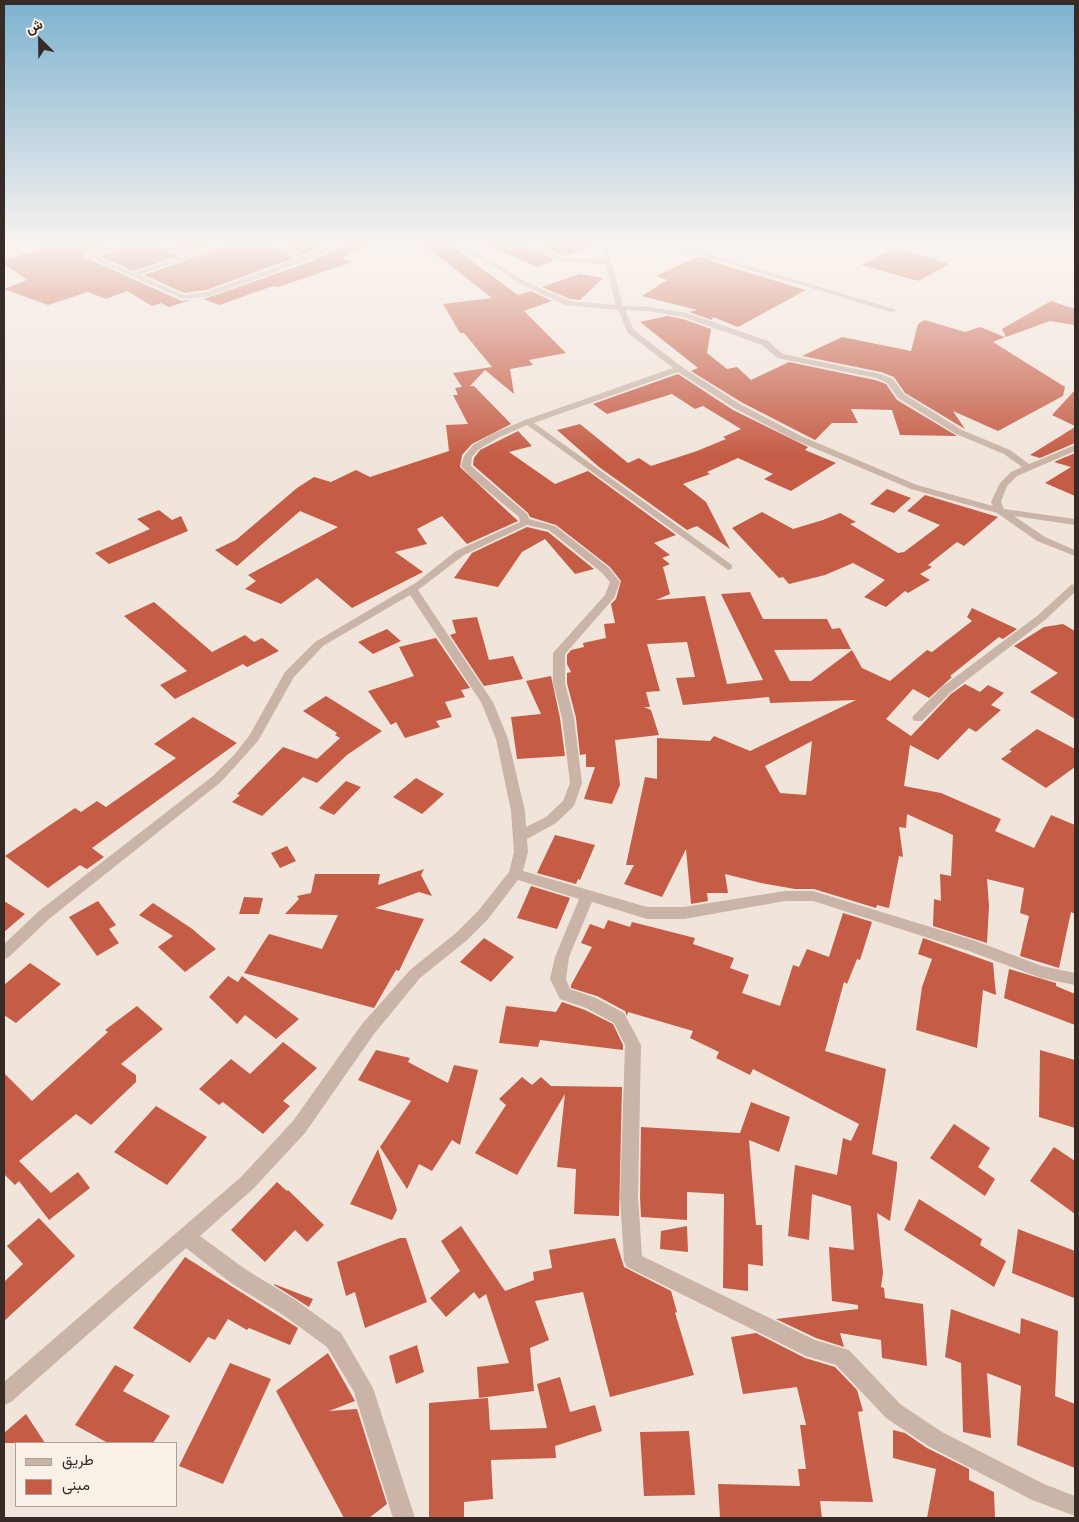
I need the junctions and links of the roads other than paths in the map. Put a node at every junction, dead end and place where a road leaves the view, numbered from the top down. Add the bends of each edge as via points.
1 (624, 316) edge
2 (687, 316) edge
3 (680, 368) junction
4 (528, 422) junction
5 (1075, 448) edge
6 (1027, 467) junction
7 (1075, 510) edge
8 (1000, 511) junction
9 (1061, 520) junction
10 (526, 521) junction
11 (1075, 522) edge
12 (1075, 553) edge
13 (728, 567) dead end
14 (1075, 586) edge
15 (412, 590) junction
16 (918, 718) dead end
17 (520, 838) junction
18 (515, 874) junction
19 (588, 895) junction
20 (4, 953) edge
21 (1075, 979) edge
22 (186, 1237) junction
23 (4, 1395) edge
24 (1075, 1506) edge
25 (404, 1518) edge

1 - 3 street via 632,332
2 - 6 street via 765,343 780,356 890,381 901,396 959,432 1007,452
3 - 4 street
3 - 8 street via 737,406 860,466 914,486
4 - 10 street via 476,447 468,456 466,466 520,512
4 - 13 street
5 - 6 street
6 - 8 street via 1003,485 996,502
7 - 9 street
8 - 9 street
8 - 12 street via 1041,539
9 - 11 street
10 - 15 street via 460,554
10 - 17 street via 552,528 616,582 610,596 559,653 559,683 568,718 576,783 569,803 551,820
14 - 16 street via 1041,618 946,690
15 - 17 street via 487,702 502,739 518,811
15 - 20 street via 319,644 289,675 254,738 218,780 44,915
17 - 18 street via 521,852
18 - 19 street
18 - 22 street via 484,915 415,974 368,1030 299,1127 247,1184
19 - 21 street via 647,913 684,914 785,896 813,896 973,946 1041,972
19 - 24 street via 562,957 558,979 565,994 619,1018 633,1045 629,1196 634,1261 813,1349 842,1357 893,1411 935,1439 1039,1493
22 - 23 street
22 - 25 street via 334,1340 363,1388

